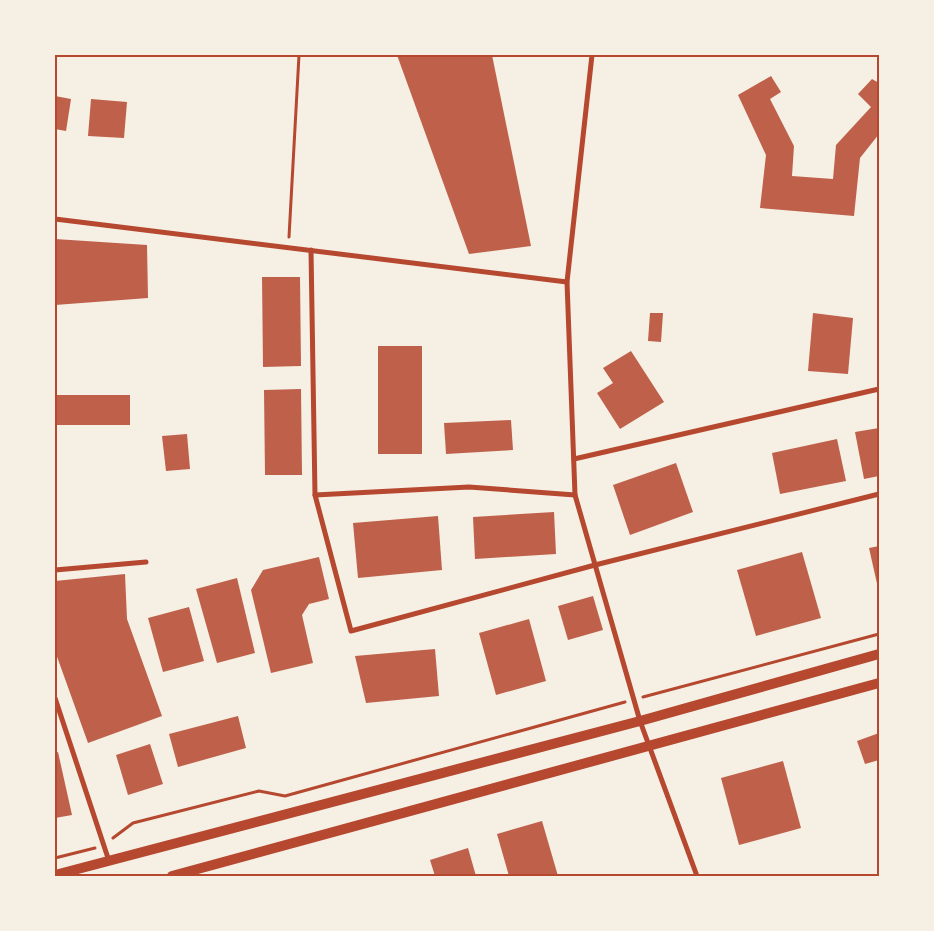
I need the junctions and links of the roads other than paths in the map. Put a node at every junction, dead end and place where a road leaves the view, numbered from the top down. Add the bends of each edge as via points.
1 (592, 55) edge
2 (55, 219) edge
3 (311, 250) junction
4 (567, 282) junction
5 (879, 389) edge
6 (574, 459) junction
7 (879, 494) edge
8 (315, 495) junction
9 (575, 495) junction
10 (146, 562) dead end
11 (595, 565) junction
12 (55, 570) edge
13 (879, 654) edge
14 (879, 683) edge
15 (55, 698) edge
16 (61, 715) junction
17 (55, 717) edge
18 (640, 721) junction
19 (649, 747) junction
20 (109, 861) junction
21 (55, 875) edge
22 (172, 876) edge
23 (697, 876) edge

1 - 4 street
2 - 3 street
3 - 4 street
3 - 8 street
4 - 6 street
5 - 6 street
6 - 9 street
7 - 11 street
8 - 9 street via 469,487
8 - 11 street via 351,631
9 - 11 street
10 - 12 street
11 - 18 street
13 - 18 main road
14 - 19 main road
15 - 16 street
16 - 17 street
16 - 20 street
18 - 19 street
18 - 20 main road
19 - 22 main road
19 - 23 street
20 - 21 main road

